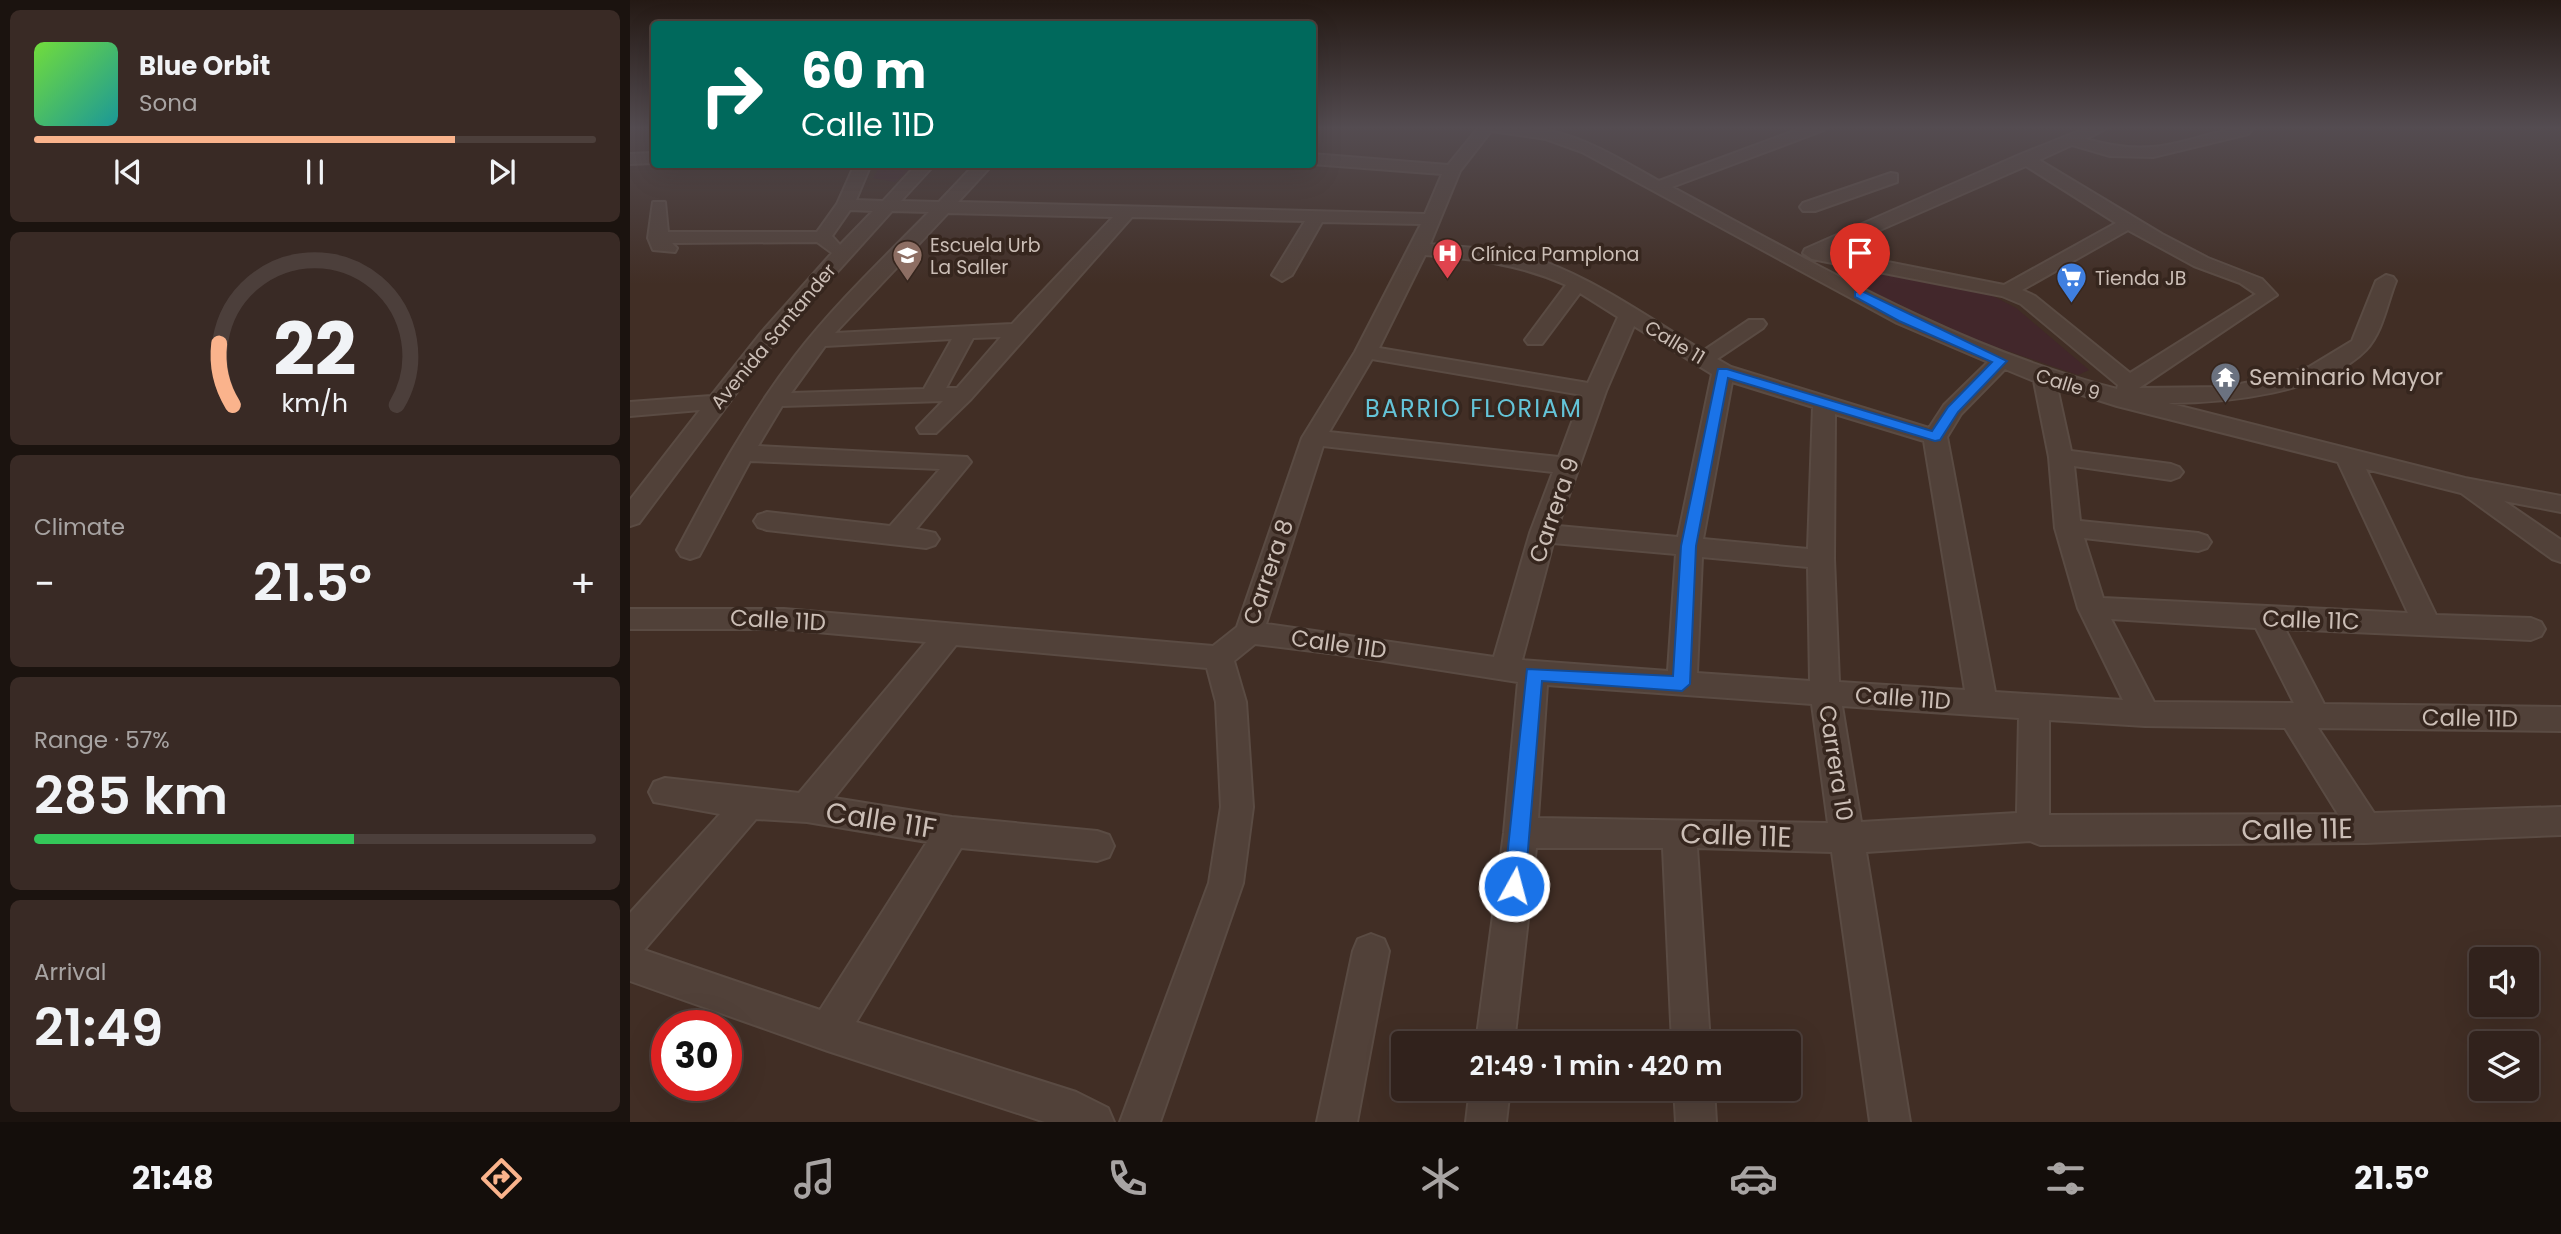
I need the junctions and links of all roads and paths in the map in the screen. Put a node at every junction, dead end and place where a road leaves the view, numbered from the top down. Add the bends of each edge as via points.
1 (856, 179) edge
2 (914, 179) edge
3 (968, 179) edge
4 (1448, 179) edge
5 (1647, 179) edge
6 (1678, 179) edge
7 (1887, 179) edge
8 (1977, 179) edge
9 (2059, 179) edge
10 (1660, 186) junction
11 (845, 205) junction
12 (659, 206) dead end
13 (891, 208) junction
14 (936, 208) junction
15 (1127, 212) junction
16 (1316, 217) junction
17 (1430, 219) junction
18 (2136, 227) junction
19 (1865, 229) junction
20 (822, 237) junction
21 (774, 238) joint
22 (1419, 249) junction
23 (844, 253) junction
24 (1813, 253) junction
25 (1793, 259) junction
26 (1282, 275) dead end
27 (2386, 281) dead end
28 (1577, 283) junction
29 (2007, 291) junction
30 (2028, 300) junction
31 (1629, 315) junction
32 (1756, 324) dead end
33 (1018, 330) junction
34 (965, 334) junction
35 (819, 340) junction
36 (1535, 340) dead end
37 (1366, 352) junction
38 (2001, 361) junction
39 (1714, 365) junction
40 (2044, 377) junction
41 (1595, 391) junction
42 (2127, 391) junction
43 (932, 394) junction
44 (963, 394) junction
45 (775, 400) junction
46 (718, 402) junction
47 (1824, 402) junction
48 (630, 409) edge
49 (928, 428) dead end
50 (1935, 437) junction
51 (1314, 438) junction
52 (741, 453) junction
53 (2061, 457) junction
54 (2348, 457) junction
55 (1570, 466) junction
56 (2171, 472) dead end
57 (2465, 486) junction
58 (2561, 504) edge
59 (630, 517) edge
60 (767, 521) dead end
61 (2068, 527) junction
62 (1543, 533) junction
63 (897, 535) junction
64 (926, 539) dead end
65 (2197, 542) dead end
66 (1689, 546) junction
67 (690, 550) dead end
68 (2561, 553) edge
69 (1821, 559) junction
70 (2092, 608) junction
71 (2265, 618) junction
72 (630, 619) edge
73 (2427, 624) junction
74 (2531, 629) dead end
75 (951, 632) junction
76 (1249, 633) junction
77 (1345, 644) joint
78 (1219, 658) junction
79 (1519, 672) junction
80 (1682, 684) junction
81 (1825, 693) junction
82 (1982, 703) junction
83 (2034, 706) junction
84 (2145, 714) junction
85 (2304, 715) junction
86 (2561, 719) edge
87 (665, 792) dead end
88 (749, 804) junction
89 (807, 808) junction
90 (2561, 821) edge
91 (2034, 824) junction
92 (2365, 828) junction
93 (952, 832) junction
94 (1521, 833) junction
95 (1679, 833) junction
96 (1848, 838) junction
97 (1097, 846) dead end
98 (630, 939) edge
99 (1371, 951) dead end
100 (630, 963) edge
101 (1496, 1031) edge
102 (1690, 1031) edge
103 (828, 1032) junction
104 (1488, 1101) edge
105 (1695, 1101) edge
106 (1094, 1122) edge
107 (1140, 1122) edge
108 (1337, 1122) edge
109 (1486, 1122) edge
110 (1696, 1122) edge
111 (1890, 1122) edge

1 - 11 street
2 - 13 street, Avenida Santander
3 - 14 street
4 - 17 street, Carrera 8
5 - 10 street, Calle 9
6 - 10 street
7 - 19 street via 1809,207
8 - 19 street
9 - 18 street
10 - 25 street, Calle 9
11 - 13 street
11 - 20 street
12 - 21 street via 657,238 659,246 667,249
13 - 14 street
13 - 23 street, Avenida Santander
14 - 15 street
14 - 35 street
15 - 16 street
15 - 33 street
16 - 17 street
16 - 26 street
17 - 22 street, Carrera 8
18 - 29 street
18 - 30 street
18 - 42 street via 2203,263 2257,285 2267,295
19 - 24 street
20 - 21 street
20 - 23 street via 828,246
22 - 28 street, Calle 11 via 1534,264
22 - 37 street, Carrera 8
23 - 46 street, Avenida Santander via 768,337
24 - 25 street
24 - 29 street
25 - 38 street, Calle 9 via 1904,319
27 - 42 street via 2360,344 2316,373 2205,396
28 - 31 street, Calle 11
28 - 36 street
29 - 30 street
30 - 42 street
31 - 39 street, Calle 11
31 - 41 street, Carrera 9
32 - 39 street
33 - 34 street
33 - 44 street
34 - 35 street
34 - 43 street
35 - 45 street
37 - 41 street
37 - 51 street, Carrera 8
38 - 40 street, Calle 9
38 - 50 street via 1952,410
39 - 47 street, Calle 11
39 - 66 street
40 - 42 street, Calle 9
40 - 53 street
41 - 55 street, Carrera 9
42 - 54 street, Calle 9
43 - 44 street
43 - 45 street
44 - 49 street
45 - 52 street
46 - 48 street
46 - 59 street, Avenida Santander
47 - 50 street, Calle 11
47 - 69 street, Carrera 10
50 - 82 street
51 - 55 street
51 - 76 street, Carrera 8
52 - 63 street via 959,463
52 - 67 street
53 - 56 street
53 - 61 street
54 - 57 street, Calle 9
54 - 73 street
55 - 62 street, Carrera 9
57 - 58 street, Calle 9
57 - 68 street
60 - 63 street
61 - 65 street
61 - 70 street
62 - 66 street
62 - 79 street, Carrera 9
63 - 64 street
66 - 69 street
66 - 80 street
69 - 81 street, Carrera 10
70 - 71 street, Calle 11C
70 - 84 street
71 - 73 street, Calle 11C
71 - 85 street
72 - 75 street, Calle 11D via 771,618
73 - 74 street, Calle 11C
75 - 78 street, Calle 11D
75 - 89 street
76 - 77 street, Calle 11D
76 - 78 street, Carrera 8
77 - 79 street, Calle 11D
78 - 107 street via 1231,702 1237,807 1226,883
79 - 80 street, Calle 11D
79 - 94 street, Carrera 9
80 - 81 street, Calle 11D
81 - 82 street, Calle 11D
81 - 96 street, Carrera 10
82 - 83 street, Calle 11D
83 - 84 street, Calle 11D
83 - 91 street
84 - 85 street, Calle 11D
85 - 86 street, Calle 11D
85 - 92 street
87 - 88 street, Calle 11F
88 - 89 street, Calle 11F
88 - 98 street
89 - 93 street, Calle 11F
90 - 92 street, Calle 11E
91 - 92 street, Calle 11E via 2052,831
91 - 96 street, Calle 11E
93 - 97 street, Calle 11F
93 - 103 street
94 - 95 street, Calle 11E
94 - 101 street, Carrera 9
95 - 96 street, Calle 11E
95 - 102 street
96 - 111 street, Carrera 10
99 - 108 street
100 - 103 street
103 - 106 street via 1076,1112
104 - 109 street
105 - 110 street

